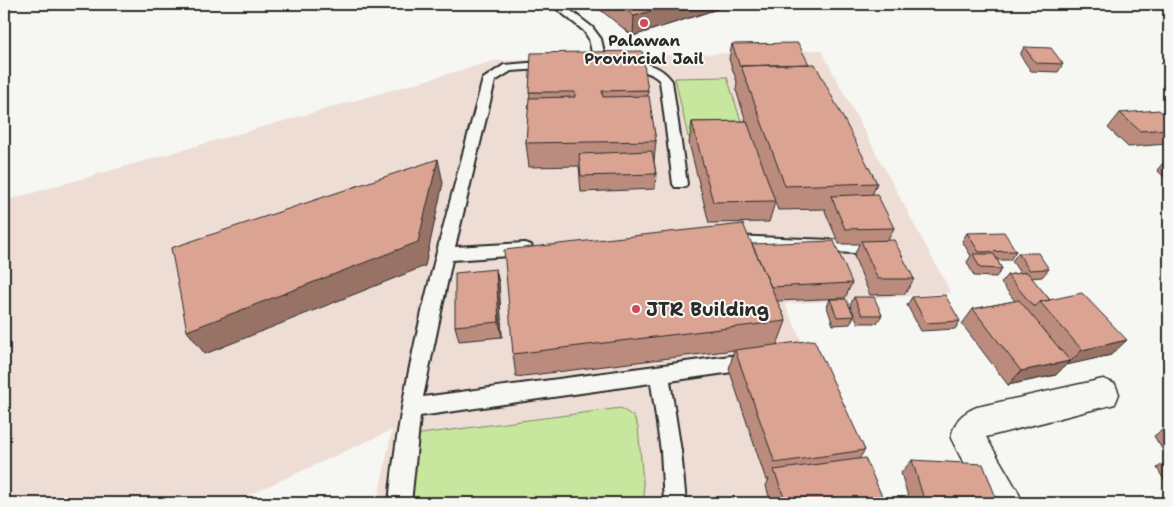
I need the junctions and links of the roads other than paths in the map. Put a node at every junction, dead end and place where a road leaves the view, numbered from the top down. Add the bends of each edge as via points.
1 (556, 4) edge
2 (562, 65) edge
3 (596, 66) joint
4 (680, 184) dead end
5 (714, 241) edge
6 (544, 247) edge
7 (889, 248) edge
8 (445, 254) junction
9 (768, 360) edge
10 (659, 372) junction
11 (1103, 394) dead end
12 (410, 408) junction
13 (400, 503) edge
14 (675, 503) edge
15 (1004, 503) edge

1 - 3 lane via 588,29 594,39
2 - 8 lane via 517,66 502,70 489,79
3 - 4 lane via 644,67 658,72 666,81
5 - 7 lane
6 - 8 lane
8 - 12 lane
9 - 10 lane
10 - 12 lane
10 - 14 lane
11 - 15 street via 977,423 970,429 968,438
12 - 13 lane

